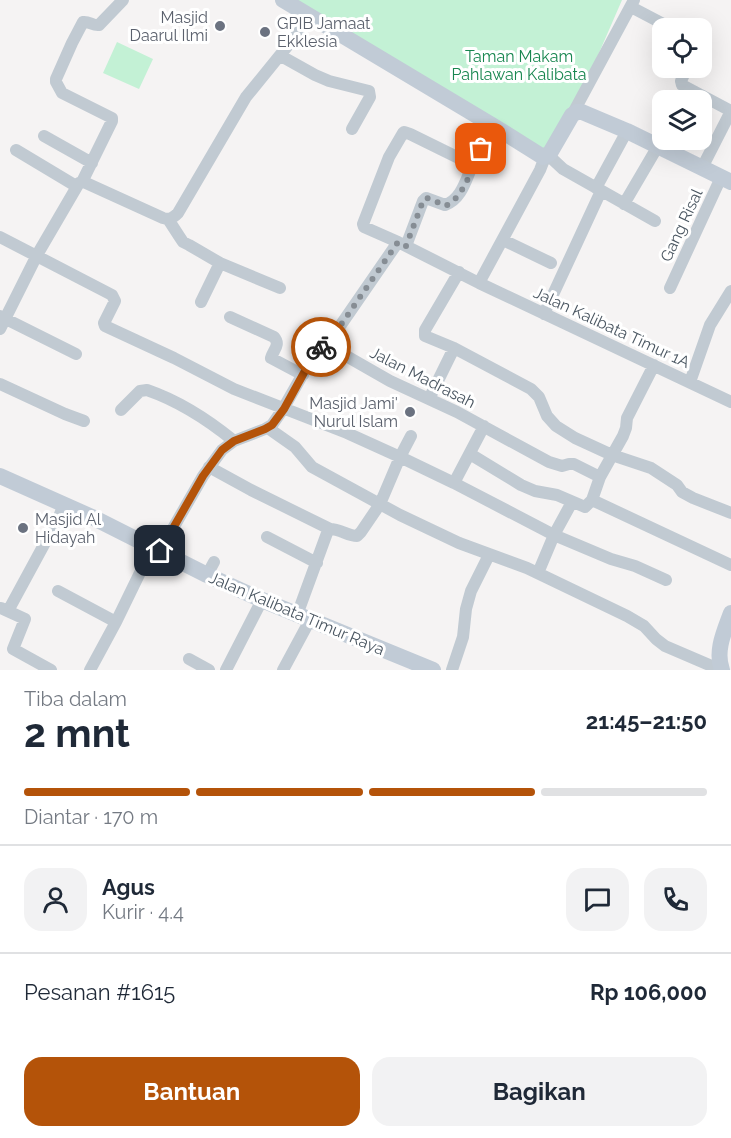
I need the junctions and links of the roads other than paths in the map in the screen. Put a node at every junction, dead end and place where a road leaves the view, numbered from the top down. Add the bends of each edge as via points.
1 (123, 0) edge
2 (283, 0) edge
3 (632, 3) edge
4 (311, 17) junction
5 (655, 18) edge
6 (281, 56) junction
7 (682, 78) edge
8 (572, 115) junction
9 (492, 125) junction
10 (352, 129) dead end
11 (627, 131) junction
12 (44, 136) dead end
13 (652, 143) edge
14 (16, 150) dead end
15 (656, 150) edge
16 (666, 150) edge
17 (546, 156) junction
18 (92, 163) junction
19 (473, 165) junction
20 (701, 167) junction
21 (725, 179) edge
22 (79, 184) junction
23 (599, 190) junction
24 (624, 204) junction
25 (168, 219) junction
26 (655, 221) dead end
27 (0, 237) edge
28 (503, 240) junction
29 (402, 244) junction
30 (37, 255) junction
31 (220, 263) junction
32 (551, 264) dead end
33 (459, 272) junction
34 (479, 283) junction
35 (280, 288) dead end
36 (670, 288) dead end
37 (731, 291) edge
38 (201, 302) dead end
39 (544, 314) junction
40 (230, 318) dead end
41 (2, 321) edge
42 (327, 345) junction
43 (454, 348) junction
44 (76, 354) dead end
45 (654, 365) junction
46 (303, 375) junction
47 (690, 382) junction
48 (0, 384) edge
49 (429, 399) junction
50 (731, 402) edge
51 (284, 409) junction
52 (121, 410) dead end
53 (84, 421) dead end
54 (484, 426) junction
55 (268, 428) junction
56 (411, 436) dead end
57 (234, 441) junction
58 (470, 454) junction
59 (612, 455) junction
60 (400, 457) junction
61 (209, 467) junction
62 (0, 476) edge
63 (600, 477) junction
64 (454, 483) junction
65 (592, 500) junction
66 (572, 502) junction
67 (63, 504) junction
68 (380, 504) junction
69 (731, 513) edge
70 (330, 529) junction
71 (554, 535) junction
72 (267, 537) dead end
73 (156, 549) junction
74 (489, 555) junction
75 (317, 563) junction
76 (731, 565) edge
77 (538, 573) junction
78 (666, 580) dead end
79 (58, 591) dead end
80 (262, 600) junction
81 (4, 609) edge
82 (731, 613) edge
83 (304, 618) junction
84 (116, 622) junction
85 (189, 659) dead end
86 (423, 668) edge
87 (51, 670) edge
88 (90, 670) edge
89 (209, 670) edge
90 (226, 670) edge
91 (283, 670) edge
92 (452, 670) edge
93 (721, 670) edge

1 - 18 street via 99,25 83,22 56,79 62,93 112,118
2 - 4 street
3 - 5 street
3 - 8 street
4 - 6 street
4 - 9 street
6 - 10 street via 328,81 369,91 370,97
6 - 25 street via 246,97 178,213
7 - 20 street via 682,85 731,111
8 - 11 street via 582,112
8 - 17 street
9 - 17 street via 539,156
9 - 19 street
11 - 13 street
11 - 23 street
12 - 18 street
14 - 22 street
15 - 24 street
16 - 20 street
17 - 23 street
17 - 28 street
18 - 22 street
19 - 29 street via 452,203 445,206 431,199 423,201
19 - 29 street, Jalan Kalibata Timur 1A via 402,133 363,224
20 - 21 street
21 - 36 street, Gang Risal via 718,184
22 - 25 street
22 - 30 street
23 - 24 street
23 - 39 street
24 - 26 street
25 - 31 street via 183,242
27 - 30 street
28 - 32 street
28 - 34 street
29 - 33 street, Jalan Kalibata Timur 1A
29 - 42 street
30 - 41 street
30 - 51 street via 112,295 114,301 105,326
31 - 35 street
31 - 38 street
33 - 34 street, Jalan Kalibata Timur 1A
33 - 43 street via 425,332 426,336
34 - 39 street, Jalan Kalibata Timur 1A
37 - 47 street via 710,325
39 - 45 street, Jalan Kalibata Timur 1A
40 - 46 street via 274,337 278,345 271,358
41 - 44 street
42 - 46 street via 316,351
42 - 49 street, Jalan Madrasah
43 - 49 street
43 - 59 street via 531,389 556,426
45 - 47 street, Jalan Kalibata Timur 1A
45 - 59 street
46 - 51 street
47 - 50 street, Jalan Kalibata Timur 1A
48 - 53 street
49 - 54 street, Jalan Madrasah
51 - 55 street
51 - 60 street
52 - 57 street via 140,391 147,390 185,406
54 - 58 street
54 - 63 street, Jalan Madrasah via 549,462 574,464
55 - 57 street
55 - 68 street via 295,447 312,467
56 - 60 street
57 - 61 street
58 - 64 street
58 - 66 street via 521,485
59 - 63 street
59 - 69 street via 651,468 682,492
60 - 64 street
60 - 68 street
61 - 70 street
61 - 73 street
62 - 67 street, Jalan Kalibata Timur Raya
63 - 65 street
64 - 71 street
65 - 66 street via 585,507
65 - 76 street
66 - 71 street
67 - 73 street, Jalan Kalibata Timur Raya
67 - 81 street
68 - 70 street via 357,536
68 - 74 street
70 - 75 street
71 - 77 street
71 - 78 street
72 - 75 street
73 - 80 street, Jalan Kalibata Timur Raya via 211,568
73 - 84 street
74 - 77 street
74 - 92 street via 471,591
75 - 83 street
77 - 93 street via 627,616 665,646
79 - 84 street
80 - 83 street, Jalan Kalibata Timur Raya
80 - 90 street
81 - 87 street via 26,619 13,649
82 - 93 street via 719,650
83 - 86 street, Jalan Kalibata Timur Raya
83 - 91 street
84 - 88 street
85 - 89 street

